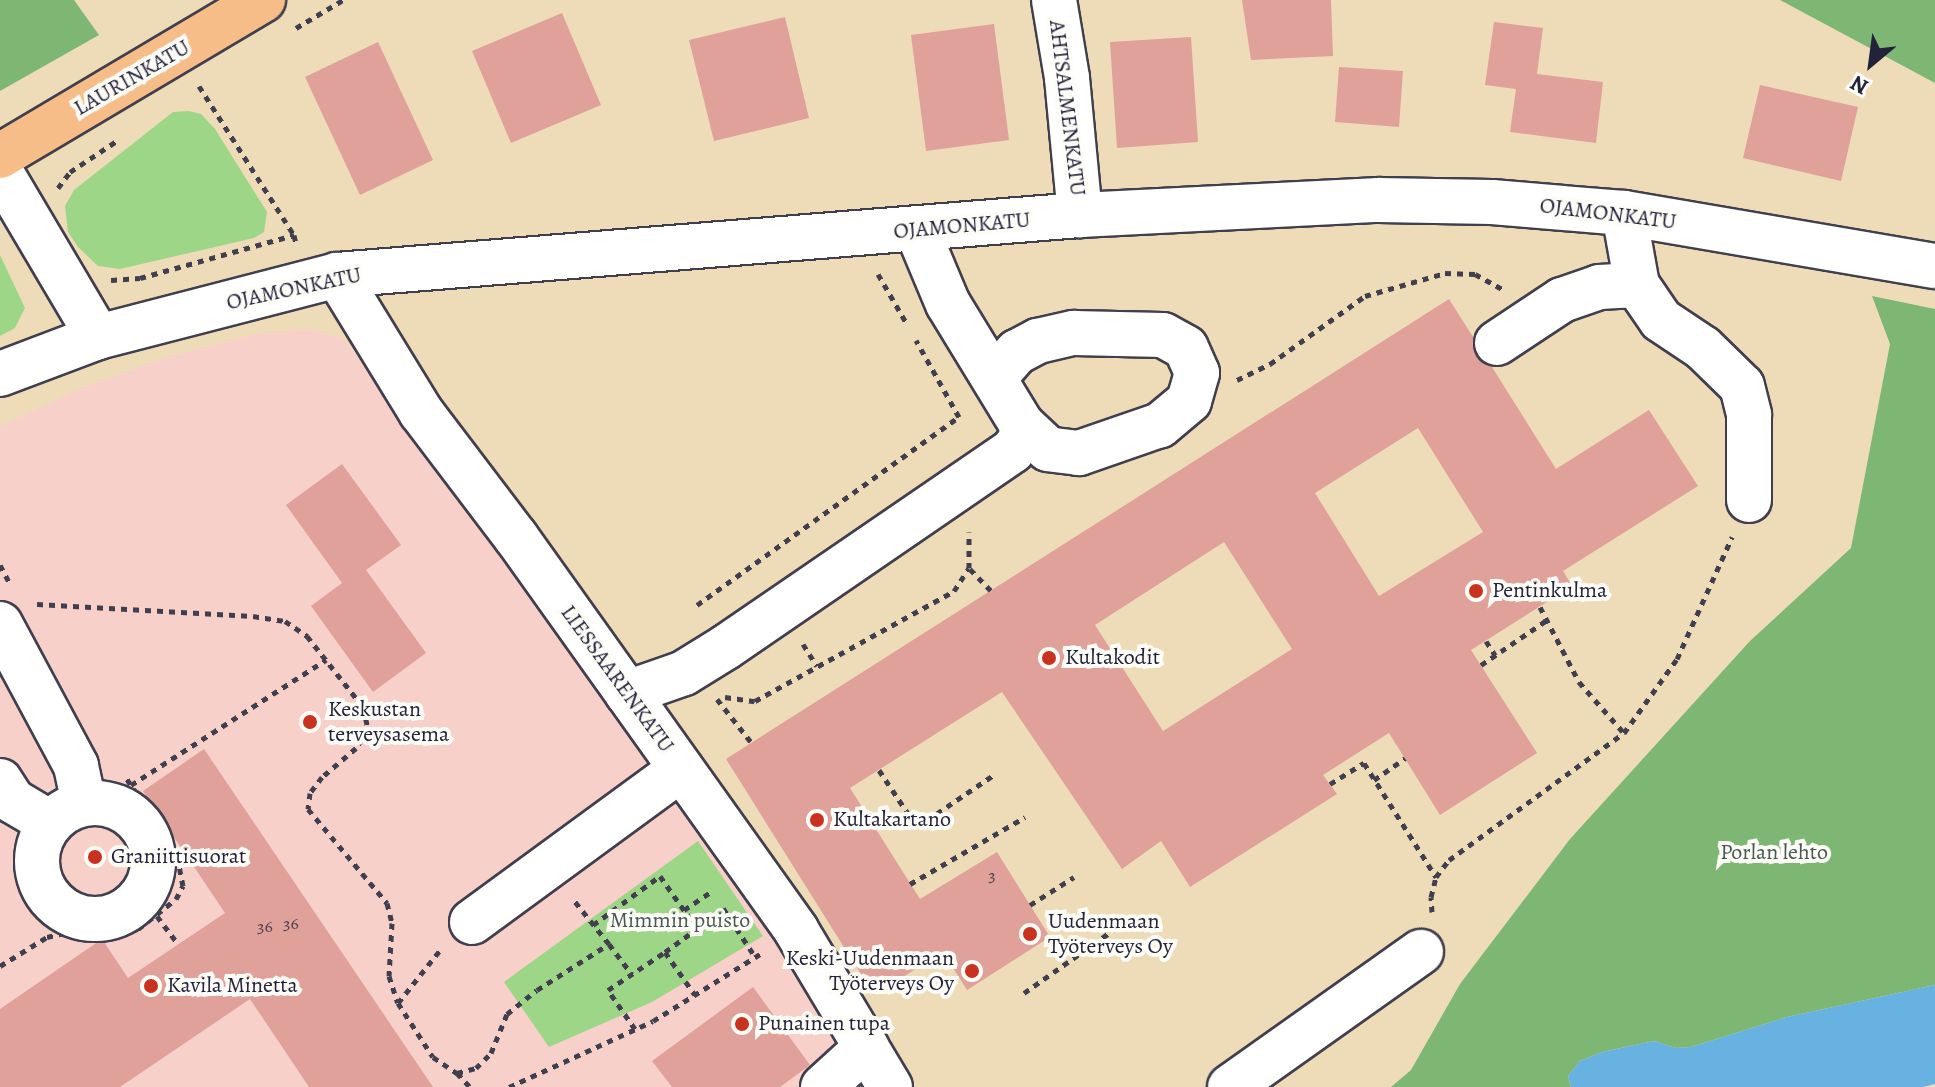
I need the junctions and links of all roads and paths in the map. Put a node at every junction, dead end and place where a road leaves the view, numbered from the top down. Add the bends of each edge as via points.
1 (263, 0) edge
2 (1054, 0) edge
3 (187, 95) dead end
4 (122, 137) dead end
5 (0, 156) edge
6 (0, 171) edge
7 (1624, 213) junction
8 (1080, 215) junction
9 (31, 224) junction
10 (917, 230) junction
11 (294, 235) junction
12 (1935, 266) edge
13 (876, 270) dead end
14 (97, 275) dead end
15 (321, 279) junction
16 (1637, 285) junction
17 (1562, 300) junction
18 (98, 337) junction
19 (1497, 343) dead end
20 (0, 374) edge
21 (994, 378) junction
22 (1189, 401) junction
23 (1022, 425) junction
24 (957, 489) junction
25 (1749, 500) joint
26 (969, 568) junction
27 (991, 591) dead end
28 (697, 605) dead end
29 (1540, 607) dead end
30 (1547, 620) junction
31 (11, 629) edge
32 (1486, 641) dead end
33 (1495, 655) junction
34 (326, 660) junction
35 (1481, 665) dead end
36 (627, 693) junction
37 (1624, 733) junction
38 (751, 742) dead end
39 (1405, 758) dead end
40 (681, 769) junction
41 (879, 770) dead end
42 (992, 776) dead end
43 (1374, 780) junction
44 (0, 781) edge
45 (1330, 784) dead end
46 (131, 785) dead end
47 (1025, 817) dead end
48 (43, 835) edge
49 (547, 867) junction
50 (1074, 877) dead end
51 (1436, 877) junction
52 (910, 884) dead end
53 (712, 891) dead end
54 (1030, 905) dead end
55 (684, 910) junction
56 (157, 916) dead end
57 (472, 922) joint
58 (593, 925) junction
59 (1116, 928) dead end
60 (796, 930) junction
61 (178, 944) dead end
62 (609, 944) junction
63 (665, 952) junction
64 (1421, 952) joint
65 (632, 974) junction
66 (1024, 993) dead end
67 (695, 995) junction
68 (398, 1003) junction
69 (635, 1029) junction
70 (867, 1047) junction
71 (457, 1073) junction
72 (470, 1087) edge
73 (509, 1087) edge
74 (823, 1087) edge
75 (890, 1087) edge
76 (1230, 1087) edge

1 - 5 main road, LAURINKATU
2 - 8 street, AHTSALMENKATU
3 - 11 path via 199,86
4 - 9 path via 70,172 58,186 53,212
6 - 9 street
7 - 8 street, OJAMONKATU via 1379,200
7 - 12 street, OJAMONKATU
7 - 16 street
8 - 10 street, OJAMONKATU
9 - 18 street
10 - 15 street, OJAMONKATU
10 - 21 street via 948,304
11 - 14 path via 140,278 109,280
11 - 15 path
13 - 28 path via 959,417
15 - 18 street, OJAMONKATU
15 - 36 street, LIESSAARENKATU
16 - 17 street via 1599,287
16 - 25 street via 1661,320 1703,348 1742,386 1749,415
17 - 19 street
17 - 22 path via 1523,297 1475,274 1445,273 1416,280 1365,296 1270,364
18 - 20 street, OJAMONKATU
21 - 22 street via 1017,352 1038,341 1074,333 1163,335 1186,348 1197,373
21 - 23 street
22 - 23 street via 1160,425 1079,453 1048,449
23 - 24 street via 1021,440 1012,451
24 - 26 path via 971,539
24 - 36 street via 684,673
25 - 37 path via 1677,659
26 - 27 path
26 - 38 path via 954,591 755,701 712,693
29 - 30 path
30 - 33 path
30 - 37 path via 1579,682
31 - 34 path via 285,621 307,636
31 - 48 street via 76,766
32 - 33 path
33 - 35 path
34 - 46 path
34 - 68 path via 363,707 368,729 310,793 308,809 387,903 392,923 389,976
36 - 40 street, LIESSAARENKATU
37 - 51 path via 1449,860
39 - 43 path
40 - 49 street
40 - 60 street, LIESSAARENKATU
41 - 42 path via 917,827
43 - 45 path via 1364,763
43 - 51 path
44 - 48 street
47 - 52 path
49 - 57 street
49 - 58 path
50 - 54 path
51 - 64 path via 1431,897 1434,931
53 - 55 path
55 - 58 path via 660,876
55 - 63 path via 697,929
56 - 61 path
57 - 68 path via 437,952
58 - 62 path
59 - 66 path
60 - 67 path
60 - 70 street, LIESSAARENKATU
62 - 65 path
62 - 71 path via 507,1014 491,1053 476,1068
63 - 65 path
63 - 67 path
64 - 76 street
65 - 69 path via 608,990
67 - 69 path
68 - 71 path via 433,1057
69 - 73 path
70 - 74 street
70 - 75 street, LIESSAARENKATU
71 - 72 path

